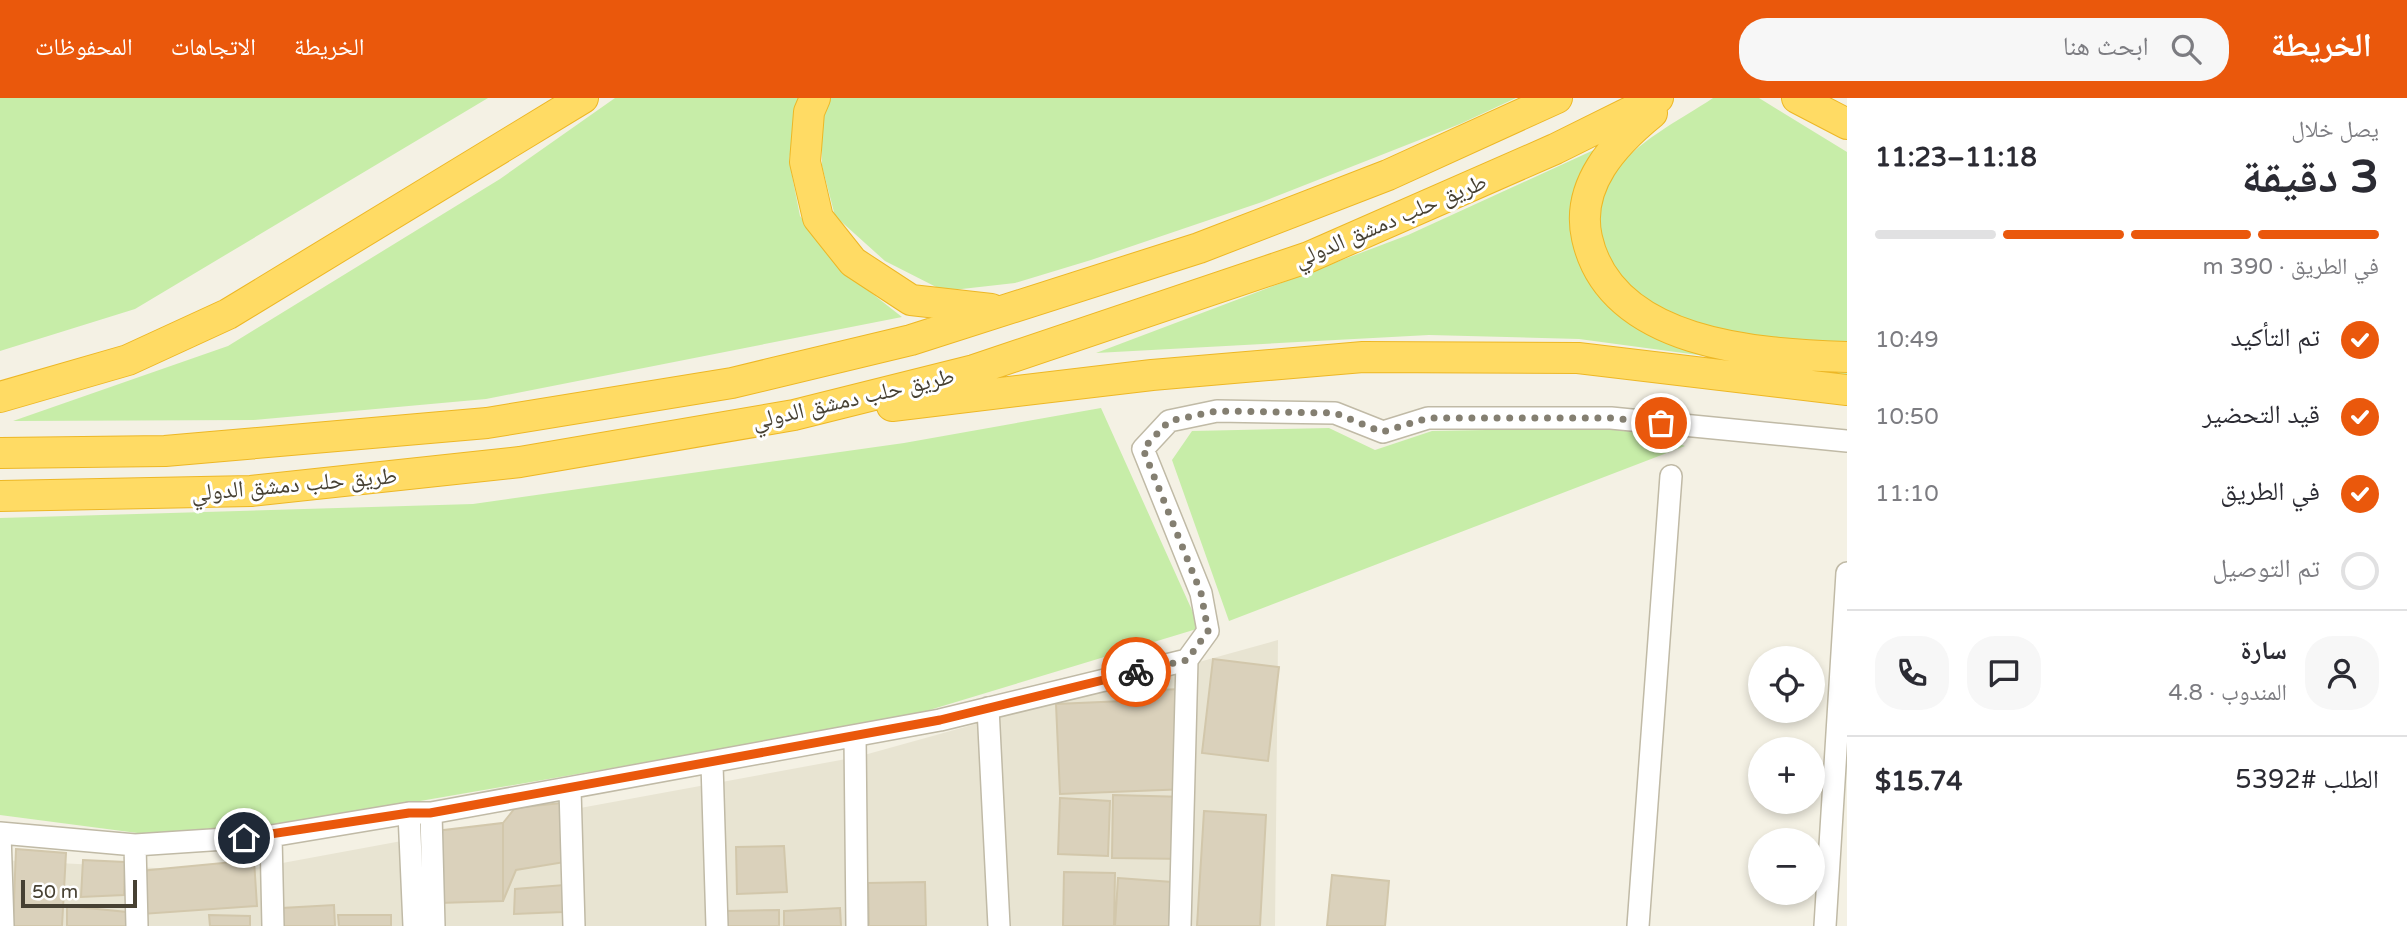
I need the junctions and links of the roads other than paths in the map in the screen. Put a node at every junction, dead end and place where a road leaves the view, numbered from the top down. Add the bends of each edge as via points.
1 (583, 98) edge
2 (815, 98) edge
3 (1557, 98) edge
4 (1658, 98) edge
5 (1672, 98) edge
6 (1797, 98) edge
7 (1847, 124) edge
8 (1005, 310) junction
9 (1847, 357) edge
10 (1847, 390) edge
11 (0, 397) edge
12 (794, 415) junction
13 (1847, 442) edge
14 (0, 453) edge
15 (1671, 476) dead end
16 (0, 496) edge
17 (1847, 573) edge
18 (1187, 660) junction
19 (988, 708) junction
20 (855, 736) junction
21 (712, 764) junction
22 (570, 789) junction
23 (420, 813) junction
24 (0, 833) edge
25 (271, 836) junction
26 (135, 845) junction
27 (3, 926) edge
28 (137, 926) edge
29 (273, 926) edge
30 (414, 926) edge
31 (434, 926) edge
32 (574, 926) edge
33 (717, 926) edge
34 (857, 926) edge
35 (999, 926) edge
36 (1180, 926) edge
37 (1637, 926) edge
38 (1825, 926) edge

1 - 11 highway via 228,314 128,360
2 - 8 highway via 809,112 805,162 818,218 853,262 911,300
3 - 8 highway, طريق حلب دمشق الدولي via 1388,175 1237,233
4 - 12 highway, طريق حلب دمشق الدولي via 1555,149 1309,257 974,370
5 - 9 highway via 1616,144 1600,166 1585,211 1585,228 1599,272 1633,308 1685,334 1741,348
6 - 7 highway
8 - 14 highway, طريق حلب دمشق الدولي via 911,340 732,383 487,424 165,452
10 - 12 highway via 1578,358 1363,357
12 - 16 highway, طريق حلب دمشق الدولي via 520,462 251,491
13 - 18 street via 1611,418 1428,418 1382,432 1335,413 1217,411 1169,421 1143,449 1201,593 1208,631
15 - 37 street
17 - 38 street
18 - 19 street
18 - 36 street
19 - 20 street
19 - 35 street
20 - 21 street
20 - 34 street
21 - 22 street
21 - 33 street
22 - 23 street
22 - 32 street
23 - 25 street
23 - 30 street
23 - 31 street
24 - 26 street
24 - 27 street
25 - 26 street
25 - 29 street
26 - 28 street

